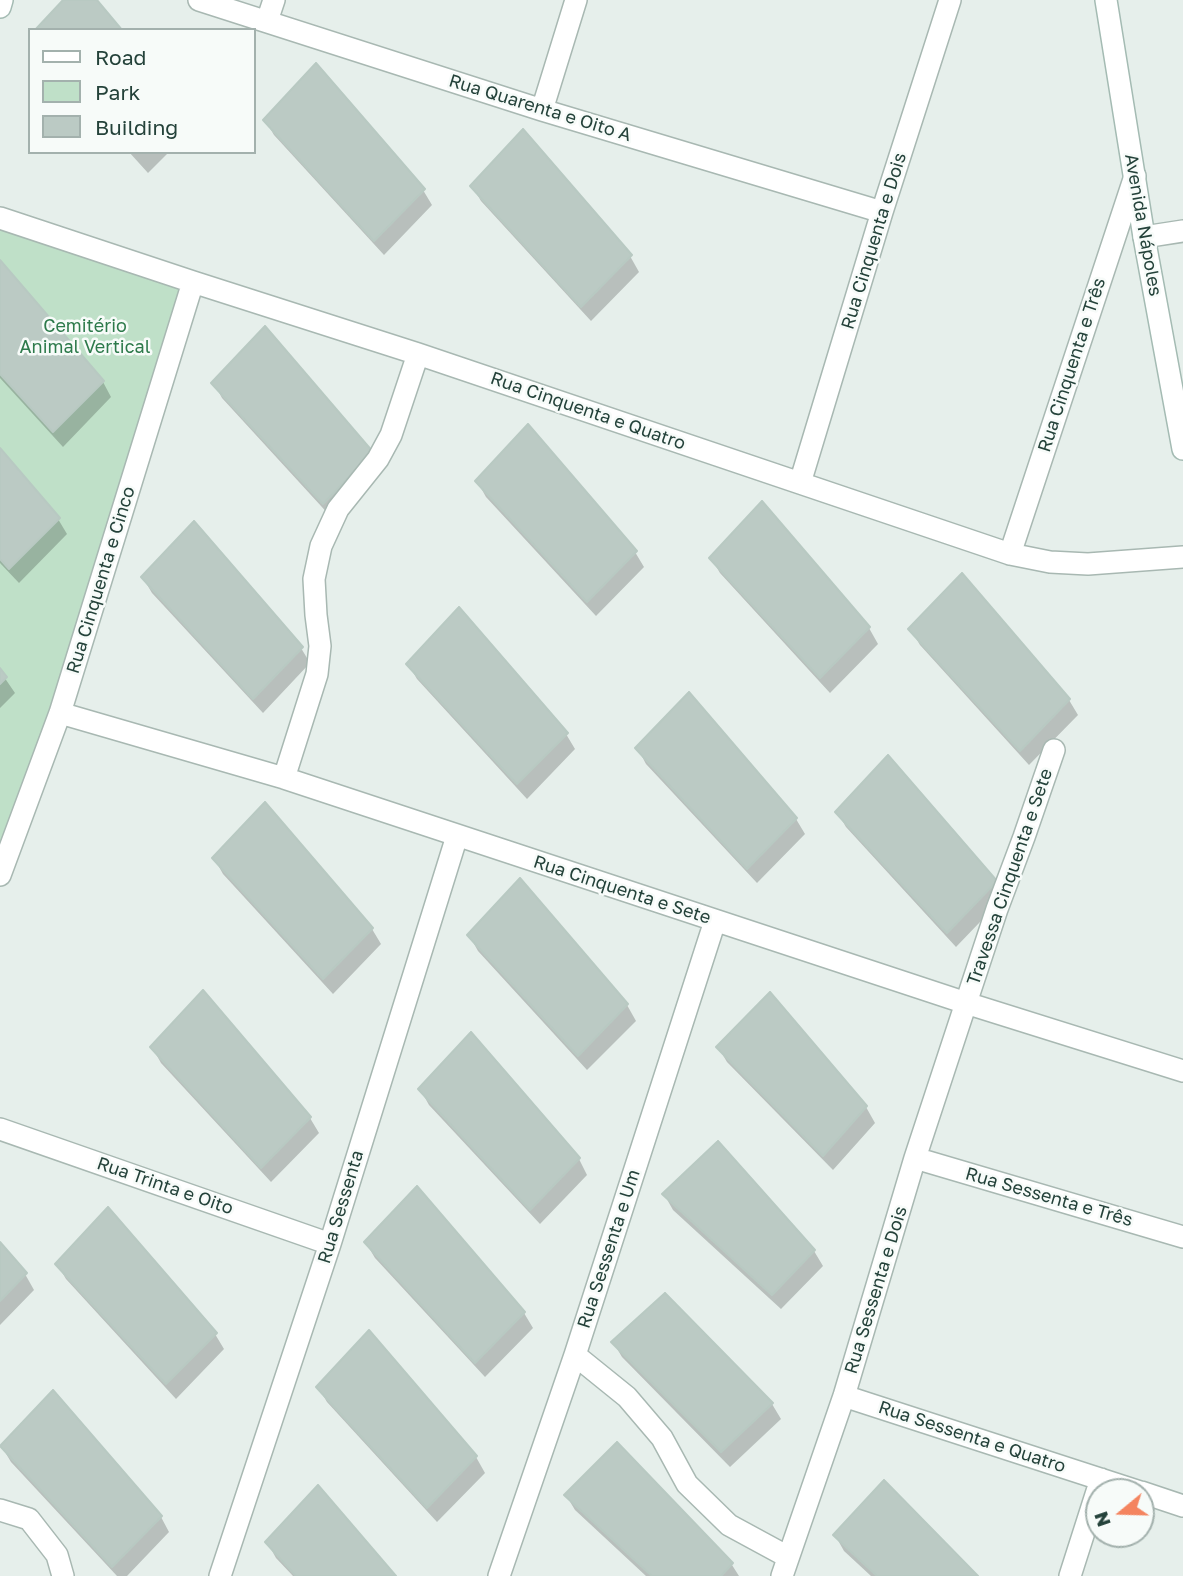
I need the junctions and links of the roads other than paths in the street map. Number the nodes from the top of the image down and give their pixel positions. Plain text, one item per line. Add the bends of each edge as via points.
1 (2, 0) edge
2 (199, 0) edge
3 (274, 0) edge
4 (576, 0) edge
5 (950, 0) edge
6 (1106, 0) edge
7 (0, 7) edge
8 (267, 21) junction
9 (542, 110) junction
10 (1135, 176) junction
11 (882, 212) junction
12 (0, 218) edge
13 (1183, 230) edge
14 (1144, 237) junction
15 (193, 282) junction
16 (418, 354) junction
17 (1183, 449) edge
18 (800, 484) junction
19 (1010, 554) junction
20 (1183, 557) edge
21 (60, 713) junction
22 (1054, 750) dead end
23 (284, 778) junction
24 (457, 836) junction
25 (0, 875) edge
26 (715, 921) junction
27 (966, 1003) junction
28 (1183, 1071) edge
29 (0, 1129) edge
30 (915, 1158) junction
31 (1183, 1237) edge
32 (330, 1244) junction
33 (575, 1355) junction
34 (844, 1396) junction
35 (1098, 1478) edge
36 (1155, 1497) edge
37 (1183, 1506) edge
38 (0, 1510) edge
39 (1085, 1529) edge
40 (785, 1567) edge
41 (63, 1576) edge
42 (220, 1576) edge
43 (499, 1576) edge
44 (1070, 1576) edge

1 - 7 street
2 - 8 street, Rua Quarenta e Oito A
3 - 8 street
4 - 9 street
5 - 11 street, Rua Cinquenta e Dois
6 - 10 street, Avenida Nápoles
8 - 9 street, Rua Quarenta e Oito A
9 - 11 street, Rua Quarenta e Oito A
10 - 14 street, Avenida Nápoles
10 - 19 street, Rua Cinquenta e Três
11 - 18 street, Rua Cinquenta e Dois
12 - 15 street, Rua Cinquenta e Quatro
13 - 14 street
14 - 17 street, Avenida Nápoles
15 - 16 street, Rua Cinquenta e Quatro
15 - 21 street, Rua Cinquenta e Cinco
16 - 18 street, Rua Cinquenta e Quatro
16 - 23 street via 391,435 338,509 321,546 314,579 320,646 317,674
18 - 19 street, Rua Cinquenta e Quatro
19 - 20 street, Rua Cinquenta e Quatro via 1088,564
21 - 23 street, Rua Cinquenta e Sete
21 - 25 street, Rua Cinquenta e Cinco
22 - 27 street, Travessa Cinquenta e Sete
23 - 24 street, Rua Cinquenta e Sete
24 - 26 street, Rua Cinquenta e Sete
24 - 32 street, Rua Sessenta
26 - 27 street, Rua Cinquenta e Sete
26 - 33 street, Rua Sessenta e Um
27 - 28 street, Rua Cinquenta e Sete
27 - 30 street, Rua Sessenta e Dois
29 - 32 street, Rua Trinta e Oito
30 - 31 street, Rua Sessenta e Três
30 - 34 street, Rua Sessenta e Dois
32 - 42 street, Rua Sessenta
33 - 40 street via 627,1397 662,1438 687,1484 729,1525
33 - 43 street, Rua Sessenta e Um
34 - 35 street, Rua Sessenta e Quatro
34 - 40 street, Rua Sessenta e Dois
36 - 37 street, Rua Sessenta e Quatro
38 - 41 street via 29,1519 57,1555
39 - 44 street

